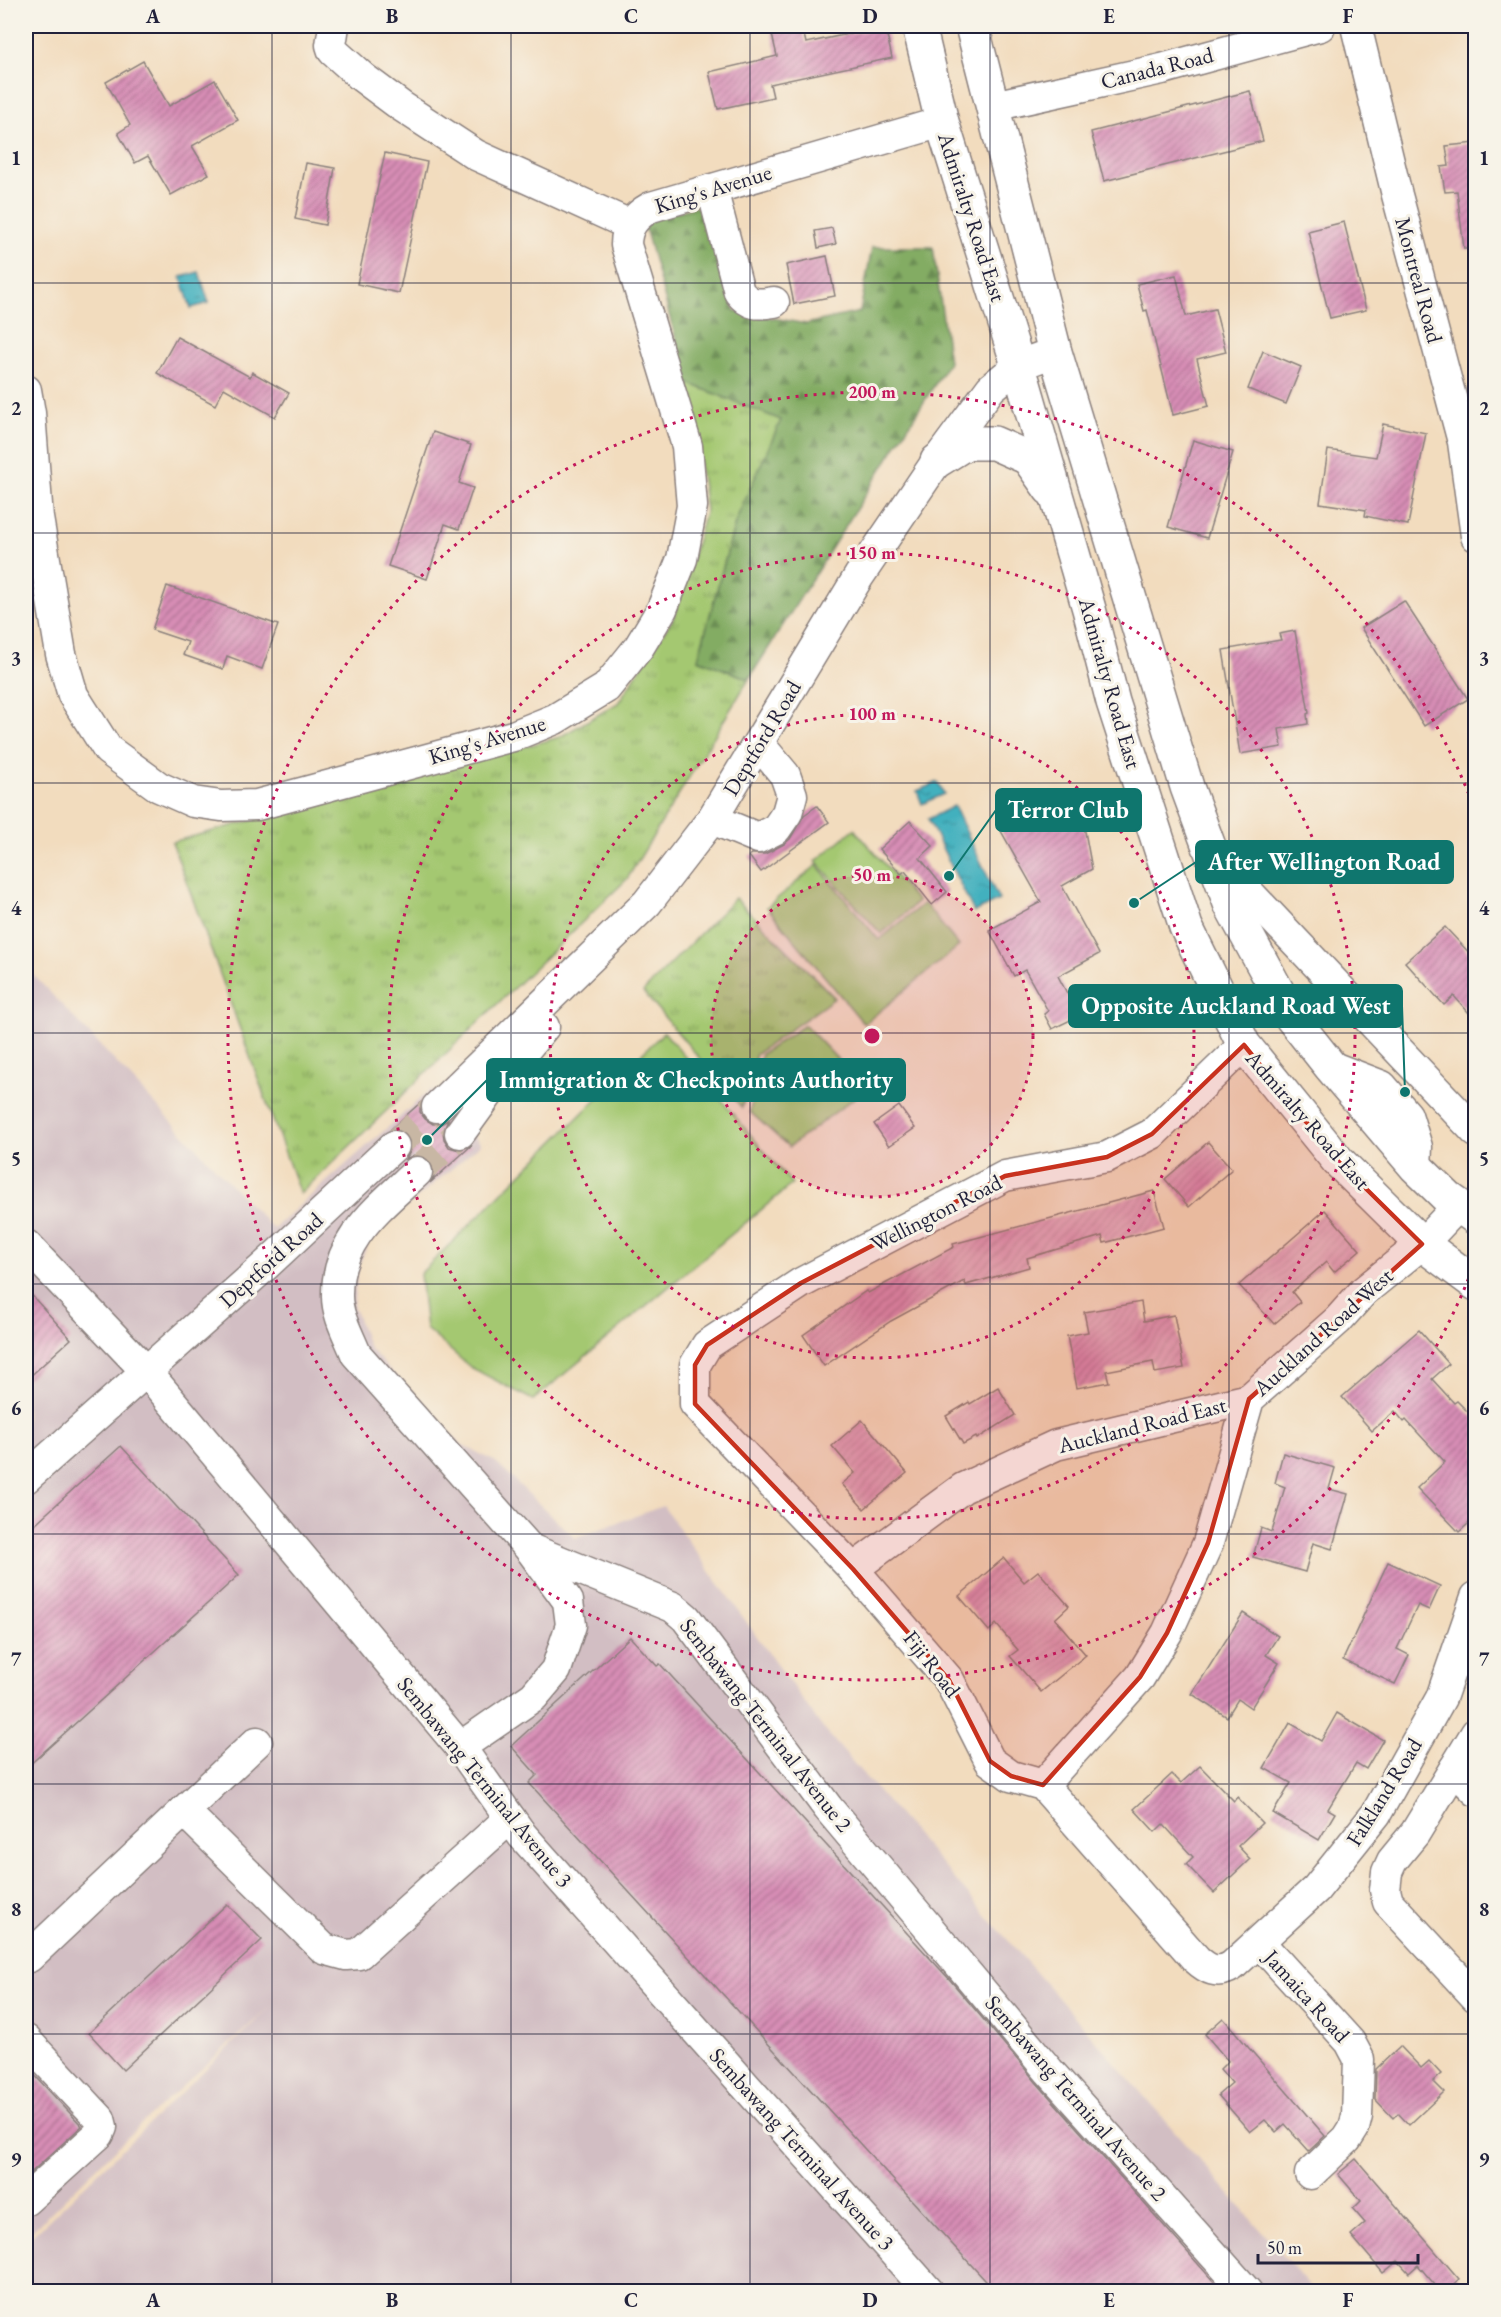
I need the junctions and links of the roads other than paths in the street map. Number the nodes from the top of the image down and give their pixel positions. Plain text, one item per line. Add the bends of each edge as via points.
1 (334, 26) edge
2 (919, 26) edge
3 (972, 26) edge
4 (1320, 26) edge
5 (1356, 26) edge
6 (993, 106) junction
7 (942, 122) junction
8 (712, 189) junction
9 (630, 225) junction
10 (774, 302) dead end
11 (1055, 352) junction
12 (1019, 365) junction
13 (26, 390) edge
14 (937, 461) junction
15 (1059, 500) junction
16 (1476, 536) edge
17 (759, 744) junction
18 (712, 819) junction
19 (1215, 857) junction
20 (651, 898) junction
21 (1244, 1045) junction
22 (437, 1107) tunnel mouth
23 (460, 1132) tunnel mouth
24 (1476, 1132) edge
25 (394, 1146) tunnel mouth
26 (417, 1172) tunnel mouth
27 (1467, 1212) edge
28 (1422, 1244) junction
29 (26, 1245) edge
30 (1476, 1284) edge
31 (695, 1365) joint
32 (146, 1371) junction
33 (1249, 1399) junction
34 (26, 1478) edge
35 (531, 1549) junction
36 (853, 1569) junction
37 (1476, 1597) edge
38 (1476, 1733) edge
39 (257, 1742) dead end
40 (460, 1747) junction
41 (1454, 1769) junction
42 (1042, 1785) junction
43 (1476, 1791) edge
44 (184, 1811) junction
45 (510, 1818) junction
46 (1259, 1942) junction
47 (29, 1957) dead end
48 (1476, 1997) edge
49 (26, 2040) edge
50 (1310, 2174) dead end
51 (26, 2200) edge
52 (929, 2292) edge
53 (1247, 2292) edge

1 - 9 street via 333,51 401,106 476,155
2 - 7 main road, Admiralty Road East
3 - 6 main road, Admiralty Road East
4 - 6 street, Canada Road via 1162,69
5 - 16 street, Montreal Road via 1396,195 1463,442
6 - 11 main road, Admiralty Road East
7 - 8 street, King's Avenue
7 - 12 main road, Admiralty Road East
8 - 9 street, King's Avenue via 651,207
8 - 10 street via 739,292 746,300 760,305
9 - 13 street, King's Avenue via 626,245 687,446 692,506 682,559 662,609 639,648 606,688 555,719 513,736 256,805 193,802 159,786 108,750 73,695 61,654 38,518
11 - 12 street, Deptford Road
11 - 19 main road, Admiralty Road East via 1187,787
12 - 14 street, Deptford Road via 991,387
12 - 15 main road, Admiralty Road East
14 - 15 main road via 966,443 994,443 1028,458
14 - 17 street, Deptford Road via 859,576
15 - 21 main road, Admiralty Road East via 1113,702 1186,927
17 - 18 street, Deptford Road
17 - 18 street via 785,774 792,795 787,813 776,829 758,838
18 - 20 street, Deptford Road
19 - 24 street
19 - 27 main road, Admiralty Road East via 1231,906 1287,1008 1330,1066 1416,1167
20 - 22 street, Deptford Road
20 - 23 street
21 - 28 main road, Admiralty Road East via 1338,1161
21 - 31 street, Wellington Road via 1152,1134 1107,1157 1005,1176 801,1283 707,1345
25 - 32 street, Deptford Road
26 - 35 street, Sembawang Terminal Avenue 2 via 356,1231 341,1262 337,1298 345,1328 357,1353
27 - 28 street, Auckland Road West
28 - 30 main road, Admiralty Road East
28 - 33 street, Auckland Road West via 1364,1291 1338,1320
29 - 32 street, Sembawang Terminal Avenue 3
31 - 36 street, Fiji Road via 695,1404
32 - 34 street, Deptford Road
32 - 40 street, Sembawang Terminal Avenue 3
33 - 36 street, Auckland Road East via 1056,1444 963,1488
33 - 42 street, Auckland Road West via 1208,1543 1167,1633 1140,1677
35 - 40 street via 568,1601 571,1625 556,1670 534,1696
35 - 53 street, Sembawang Terminal Avenue 2 via 673,1607 686,1618 828,1808 1049,2072
36 - 42 street, Fiji Road via 949,1680 990,1761 1011,1776
37 - 46 street, Falkland Road via 1441,1698 1376,1814 1316,1889
38 - 41 street
39 - 44 street
40 - 45 street, Sembawang Terminal Avenue 3
41 - 43 street
41 - 48 street via 1415,1833 1392,1861 1385,1890 1388,1902
42 - 46 street, Falkland Road via 1205,1967 1224,1971
44 - 45 street via 324,1949 346,1955 359,1954
44 - 47 street
45 - 52 street, Sembawang Terminal Avenue 3
46 - 50 street, Jamaica Road via 1350,2042 1359,2059 1354,2128
49 - 51 street via 100,2119 102,2127

